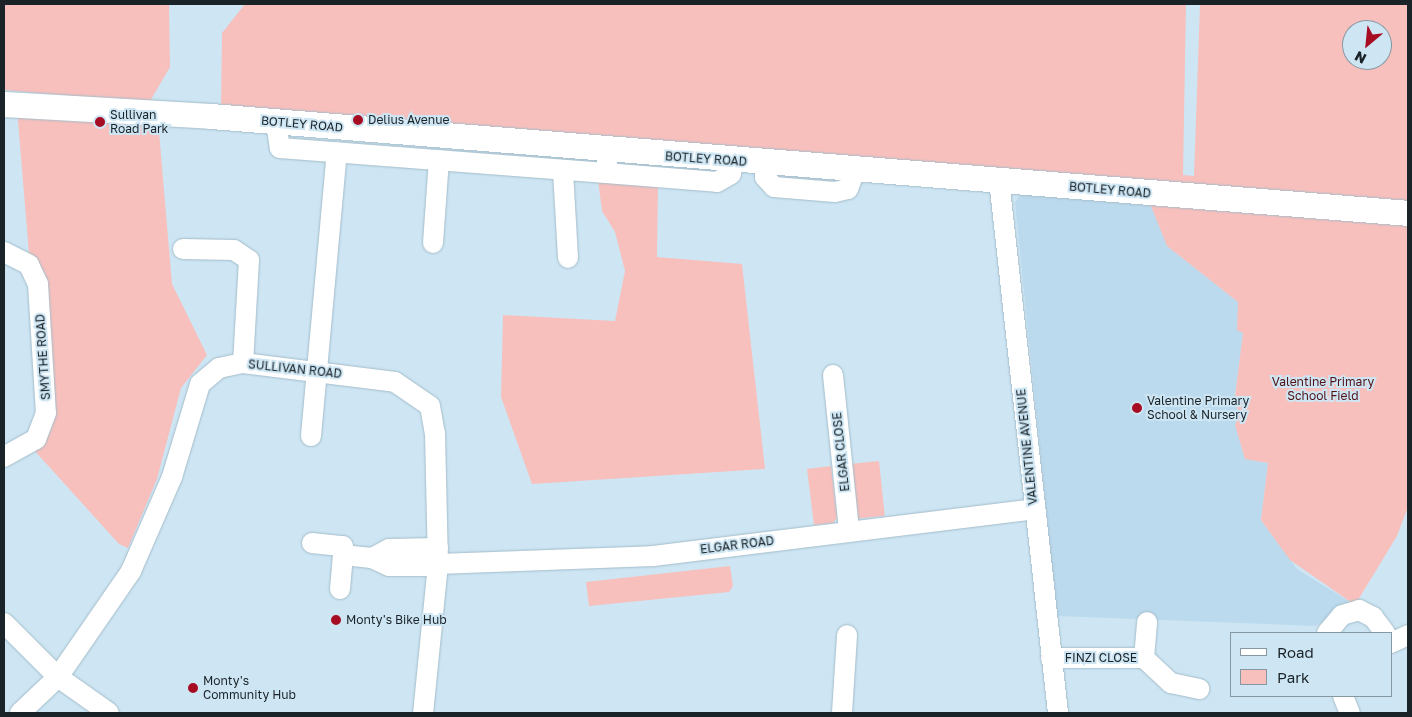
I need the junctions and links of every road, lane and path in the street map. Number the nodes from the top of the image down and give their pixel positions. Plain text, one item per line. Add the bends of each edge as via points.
1 (4, 104) edge
2 (276, 121) junction
3 (386, 131) junction
4 (337, 152) junction
5 (386, 155) junction
6 (439, 160) junction
7 (607, 162) junction
8 (563, 170) junction
9 (999, 180) junction
10 (1408, 213) edge
11 (433, 243) dead end
12 (183, 249) dead end
13 (4, 252) edge
14 (568, 258) dead end
15 (243, 363) junction
16 (315, 372) junction
17 (833, 375) dead end
18 (311, 436) dead end
19 (4, 457) edge
20 (1034, 509) junction
21 (849, 530) junction
22 (312, 543) dead end
23 (343, 556) junction
24 (438, 560) junction
25 (340, 589) dead end
26 (1147, 622) dead end
27 (4, 623) edge
28 (1328, 632) edge
29 (1384, 632) edge
30 (847, 635) dead end
31 (1408, 635) edge
32 (1392, 642) edge
33 (1052, 658) junction
34 (1144, 658) junction
35 (58, 677) junction
36 (1199, 689) dead end
37 (1343, 697) edge
38 (20, 713) edge
39 (109, 713) edge
40 (422, 713) edge
41 (842, 713) edge
42 (1058, 713) edge
43 (1350, 713) edge

1 - 2 main road, BOTLEY ROAD
2 - 3 main road, BOTLEY ROAD
2 - 4 street via 280,148
3 - 5 street
3 - 7 main road, BOTLEY ROAD
4 - 5 street
4 - 16 street
5 - 6 street
6 - 8 street
6 - 11 street
7 - 8 street
7 - 9 main road, BOTLEY ROAD via 733,161
8 - 14 street
9 - 10 main road, BOTLEY ROAD
9 - 20 street, VALENTINE AVENUE
12 - 15 street via 234,250 249,260
13 - 19 street, SMYTHE ROAD via 29,265 38,284 46,413 36,439
15 - 16 street, SULLIVAN ROAD
15 - 35 street, SULLIVAN ROAD via 219,368 200,384 172,477 142,549 113,600
16 - 18 street
16 - 24 street, SULLIVAN ROAD via 395,382 430,406 435,426
17 - 21 street, ELGAR CLOSE
20 - 21 street, ELGAR ROAD
20 - 33 street, VALENTINE AVENUE
21 - 24 street, ELGAR ROAD via 653,556
22 - 23 street via 343,546
23 - 24 street, ELGAR ROAD via 372,558 389,566
23 - 25 street
24 - 40 street, SULLIVAN ROAD
26 - 34 street
27 - 35 street
28 - 29 street via 1342,616 1360,610 1373,616
30 - 41 street
31 - 32 street
33 - 34 street, FINZI CLOSE
33 - 42 street, VALENTINE AVENUE
34 - 36 street, FINZI CLOSE via 1171,683
35 - 38 street, SULLIVAN ROAD
35 - 39 street
37 - 43 street

